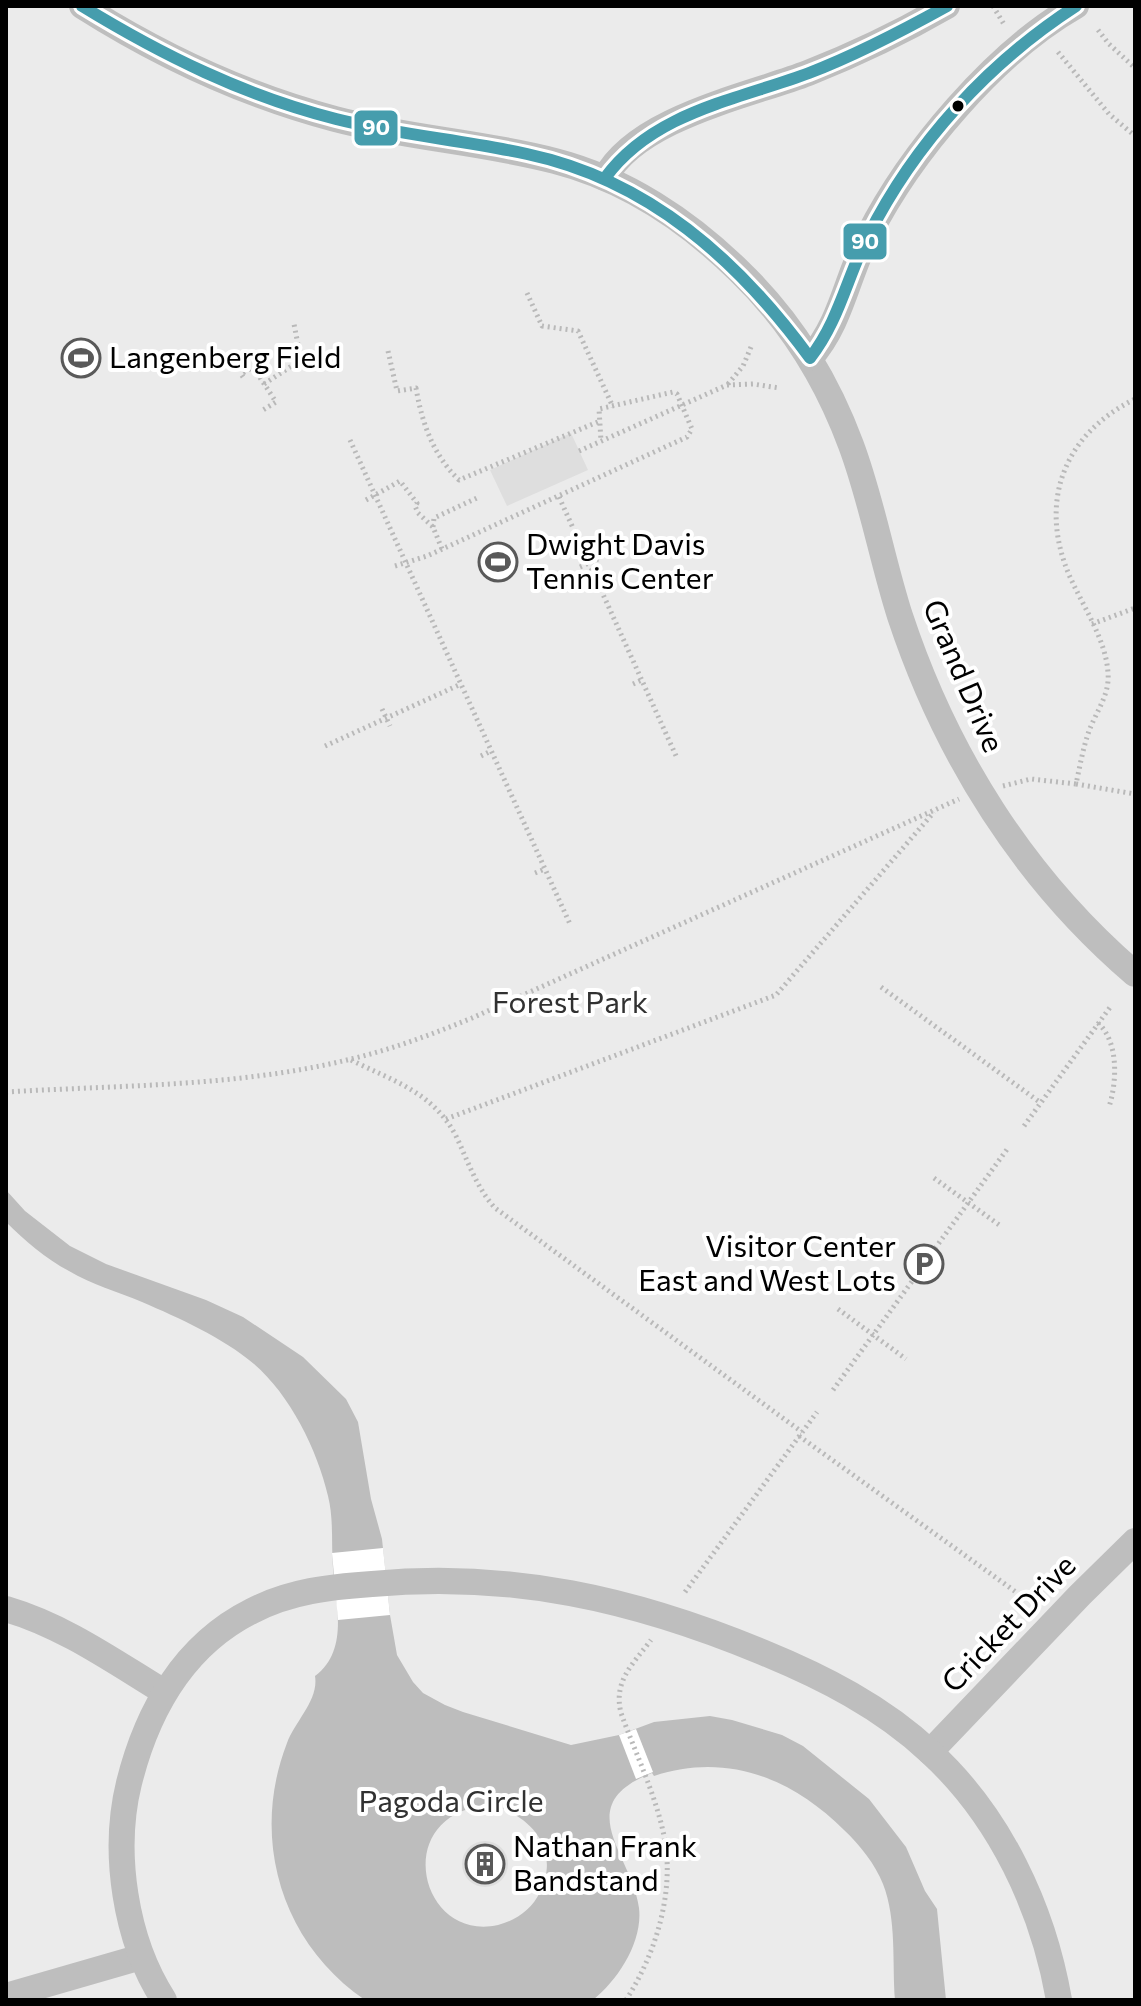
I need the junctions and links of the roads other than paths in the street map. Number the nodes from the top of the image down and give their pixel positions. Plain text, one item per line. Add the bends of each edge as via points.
1 (82, 6) edge
2 (947, 6) edge
3 (1076, 6) edge
4 (598, 175) junction
5 (810, 358) junction
6 (1135, 974) edge
7 (1135, 1541) edge
8 (6, 1609) edge
9 (164, 1692) junction
10 (930, 1752) junction
11 (141, 1957) junction
12 (6, 1996) edge
13 (164, 2000) edge
14 (1059, 2000) edge

1 - 4 street, Grand Drive via 183,64 286,105 384,130 554,160
2 - 4 street via 822,67 657,130
3 - 5 street via 1017,49 977,87 911,165 867,238 831,327
4 - 5 street, Grand Drive via 650,202 712,246 759,293
5 - 6 street, Grand Drive via 852,448 902,621 964,762 1022,856 1058,900
7 - 10 street, Cricket Drive
8 - 9 street via 67,1633
9 - 10 street via 194,1654 231,1623 275,1600 335,1587 454,1579 617,1602 743,1644 836,1686
9 - 11 street via 134,1761 125,1800 125,1885
10 - 14 street via 968,1792 1015,1868 1049,1950
11 - 12 street
11 - 13 street

